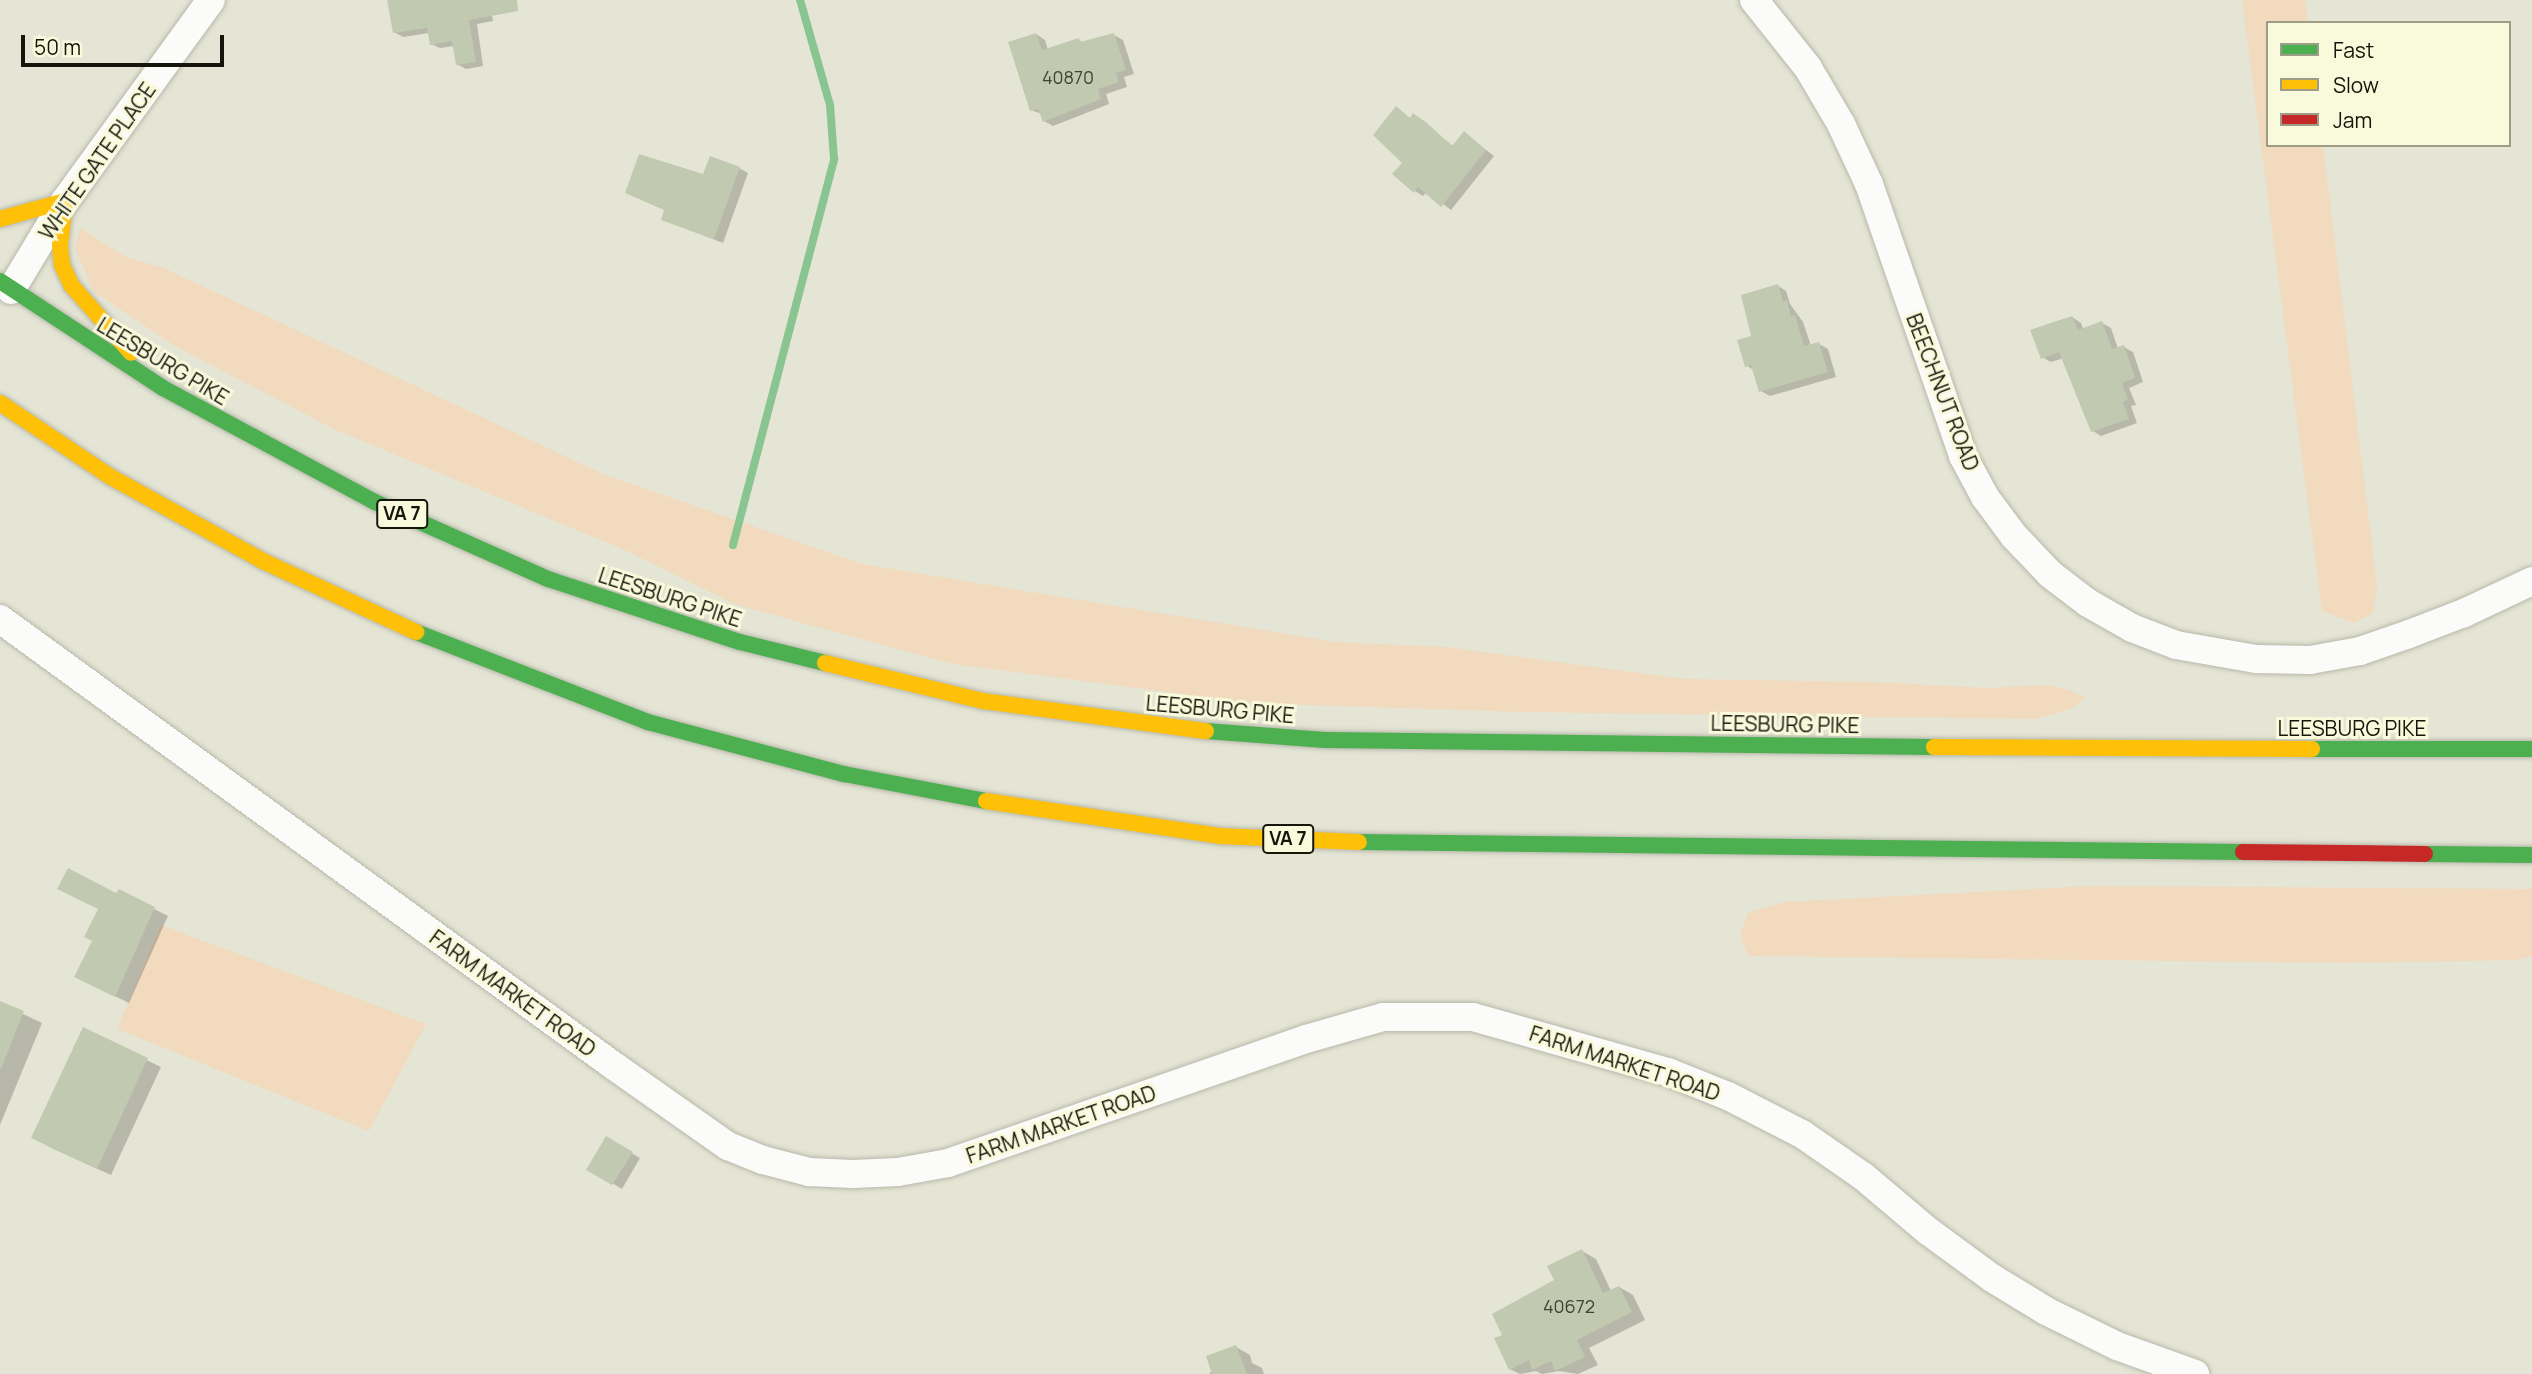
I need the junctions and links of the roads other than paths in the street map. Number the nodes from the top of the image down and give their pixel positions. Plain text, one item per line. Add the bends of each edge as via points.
1 (211, 0) edge
2 (1754, 0) edge
3 (65, 201) junction
4 (0, 219) edge
5 (4, 291) edge
6 (163, 388) junction
7 (0, 403) edge
8 (25, 441) dead end
9 (111, 477) junction
10 (2532, 581) edge
11 (0, 618) edge
12 (2532, 749) edge
13 (2532, 855) edge
14 (2194, 1374) edge

1 - 3 street, WHITE GATE PLACE
2 - 10 street, BEECHNUT ROAD via 1808,68 1847,136 1869,184 1963,456 1985,497 2023,546 2088,603 2132,628 2176,645 2256,659 2310,660 2360,651 2409,634
3 - 4 highway
3 - 5 street, WHITE GATE PLACE
3 - 6 highway via 60,246 62,265 72,285
5 - 6 highway, LEESBURG PIKE / VA 7
6 - 12 highway, LEESBURG PIKE / VA 7 via 375,502 548,579 740,642 996,703 1188,730 1325,740
7 - 9 highway, VA 7
8 - 9 highway
9 - 13 highway, VA 7 via 263,561 445,646 648,722 844,774 1062,813 1219,836 1437,845
11 - 14 street, FARM MARKET ROAD via 614,1066 728,1146 763,1160 809,1172 853,1174 948,1163 1306,1039 1383,1017 1473,1017 1668,1072 1728,1096 1802,1135 1854,1170 1970,1262 2035,1305 2117,1346

